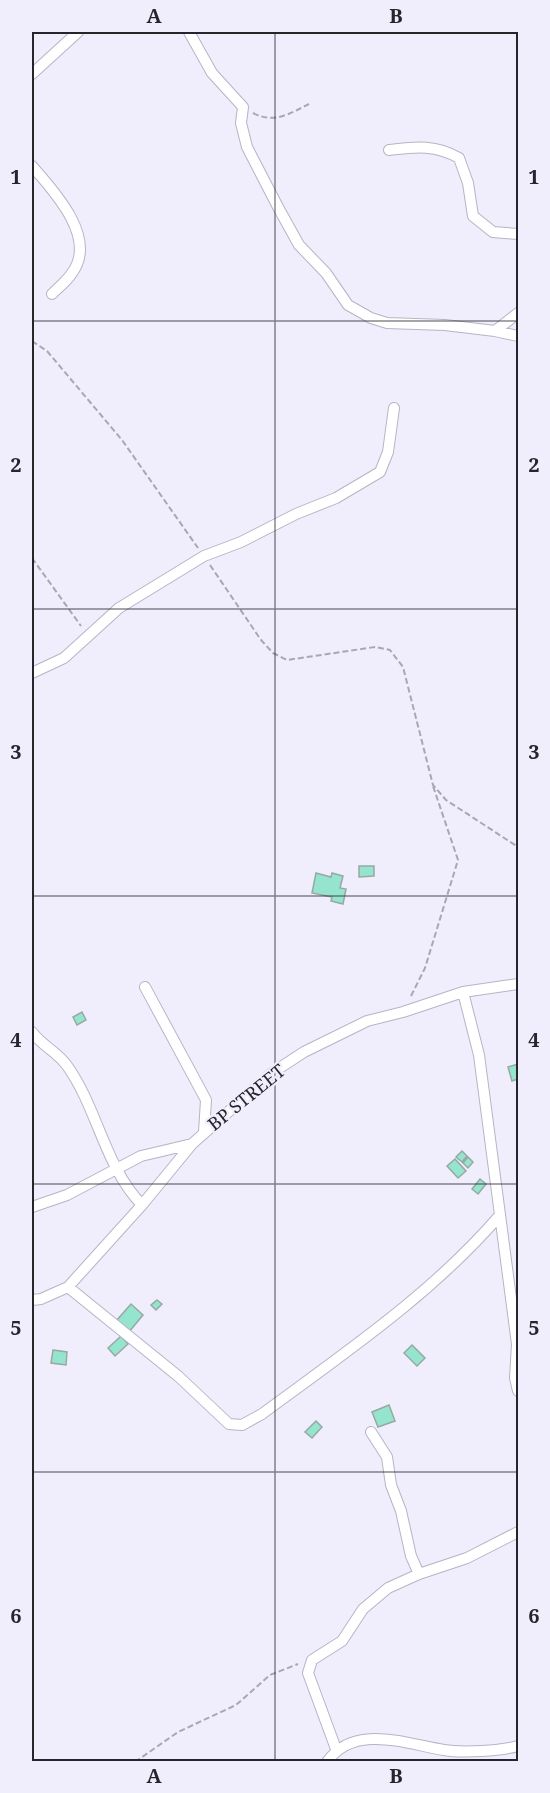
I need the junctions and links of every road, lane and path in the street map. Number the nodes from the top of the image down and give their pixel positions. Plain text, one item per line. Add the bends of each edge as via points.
1 (78, 32) edge
2 (189, 32) edge
3 (32, 74) edge
4 (309, 104) dead end
5 (243, 107) junction
6 (389, 150) dead end
7 (32, 166) edge
8 (519, 234) edge
9 (52, 294) dead end
10 (519, 313) edge
11 (495, 331) junction
12 (519, 336) edge
13 (32, 341) edge
14 (394, 408) dead end
15 (204, 556) junction
16 (32, 558) edge
17 (89, 637) junction
18 (32, 673) edge
19 (433, 785) junction
20 (519, 847) edge
21 (519, 984) edge
22 (145, 987) dead end
23 (463, 992) junction
24 (404, 1012) junction
25 (32, 1032) edge
26 (204, 1132) junction
27 (192, 1144) junction
28 (116, 1168) junction
29 (142, 1205) junction
30 (32, 1207) edge
31 (500, 1215) junction
32 (68, 1287) junction
33 (32, 1300) edge
34 (519, 1392) edge
35 (371, 1432) dead end
36 (519, 1532) edge
37 (419, 1574) junction
38 (312, 1660) junction
39 (519, 1746) edge
40 (336, 1749) junction
41 (135, 1761) edge
42 (327, 1761) edge

1 - 3 street
2 - 5 street via 212,73
4 - 5 path via 283,117 268,119
5 - 11 street via 241,123 248,147 279,209 299,245 326,273 348,305 387,323
6 - 8 street via 429,146 459,158 473,216 493,232
7 - 9 street via 68,213 80,248 73,273
10 - 11 street
11 - 12 street
13 - 15 path via 47,351 122,440
14 - 15 street via 388,452 380,472 336,498
15 - 17 street via 119,608
15 - 19 path via 273,653 287,660 375,647 390,650 403,668
16 - 17 path
17 - 18 street via 64,658
19 - 20 path via 446,800
19 - 24 path via 458,860 425,968
21 - 23 street, BP STREET
22 - 26 street via 206,1100
23 - 24 street, BP STREET
23 - 31 street via 479,1055
24 - 26 street, BP STREET via 367,1021 304,1052 272,1073
25 - 28 street via 68,1066
26 - 27 street, BP STREET
27 - 28 street via 141,1156
27 - 29 street, BP STREET
28 - 29 street via 129,1192
28 - 30 street via 67,1195
29 - 32 street, BP STREET
31 - 32 street via 470,1249 384,1324 242,1425 229,1424 178,1376
31 - 34 street via 517,1344 515,1378
32 - 33 street, BP STREET
35 - 37 street via 387,1457 391,1485
36 - 37 street via 466,1558
37 - 38 street via 388,1588 363,1609 342,1641
38 - 40 street via 308,1673
38 - 41 path via 270,1675 236,1705 178,1732
39 - 40 street via 447,1750 389,1739 354,1741
40 - 42 street

